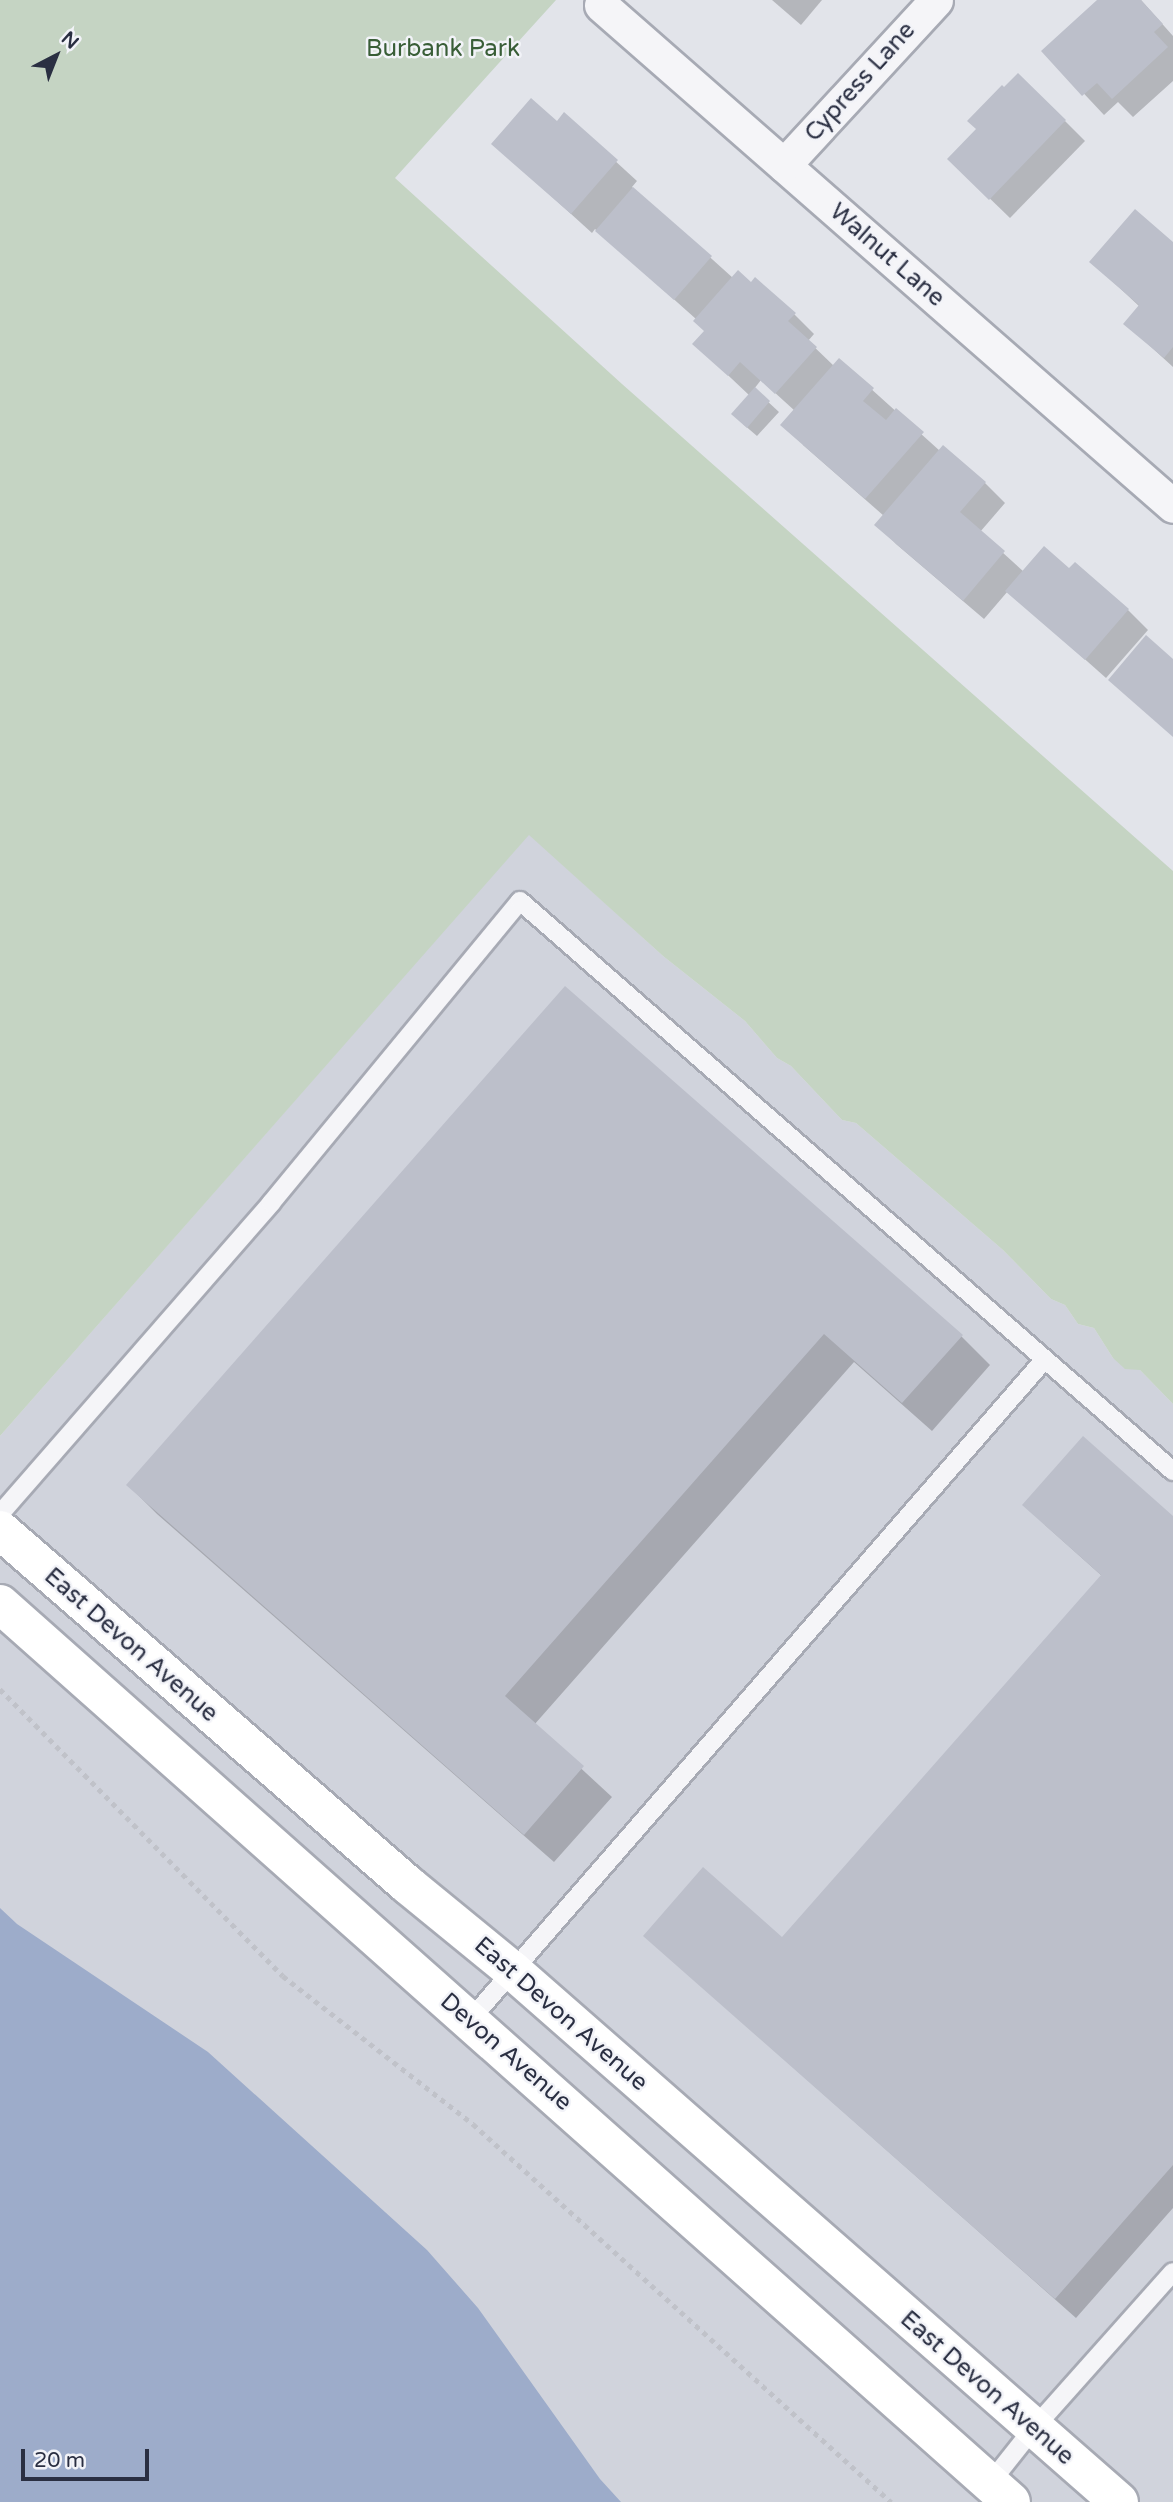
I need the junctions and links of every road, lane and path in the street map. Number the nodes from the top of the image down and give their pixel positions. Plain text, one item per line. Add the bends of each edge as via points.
1 (936, 0) edge
2 (601, 5) dead end
3 (784, 165) junction
4 (1173, 506) edge
5 (1045, 1359) junction
6 (1173, 1471) edge
7 (0, 1514) edge
8 (0, 1530) edge
9 (0, 1604) edge
10 (0, 1689) edge
11 (512, 1970) junction
12 (471, 2020) junction
13 (1173, 2272) edge
14 (1033, 2429) junction
15 (1000, 2492) edge
16 (891, 2502) edge
17 (1119, 2502) edge

1 - 3 street, Cypress Lane
2 - 3 street, Walnut Lane
3 - 4 street, Walnut Lane
5 - 6 lane
5 - 7 lane via 520,901 271,1203
5 - 11 lane
8 - 11 main road, East Devon Avenue via 355,1840
9 - 12 main road, Devon Avenue
10 - 16 path via 283,1976 473,2124
11 - 12 lane
11 - 14 main road, East Devon Avenue
12 - 15 main road, Devon Avenue
13 - 14 lane
14 - 15 lane
14 - 17 main road, East Devon Avenue

